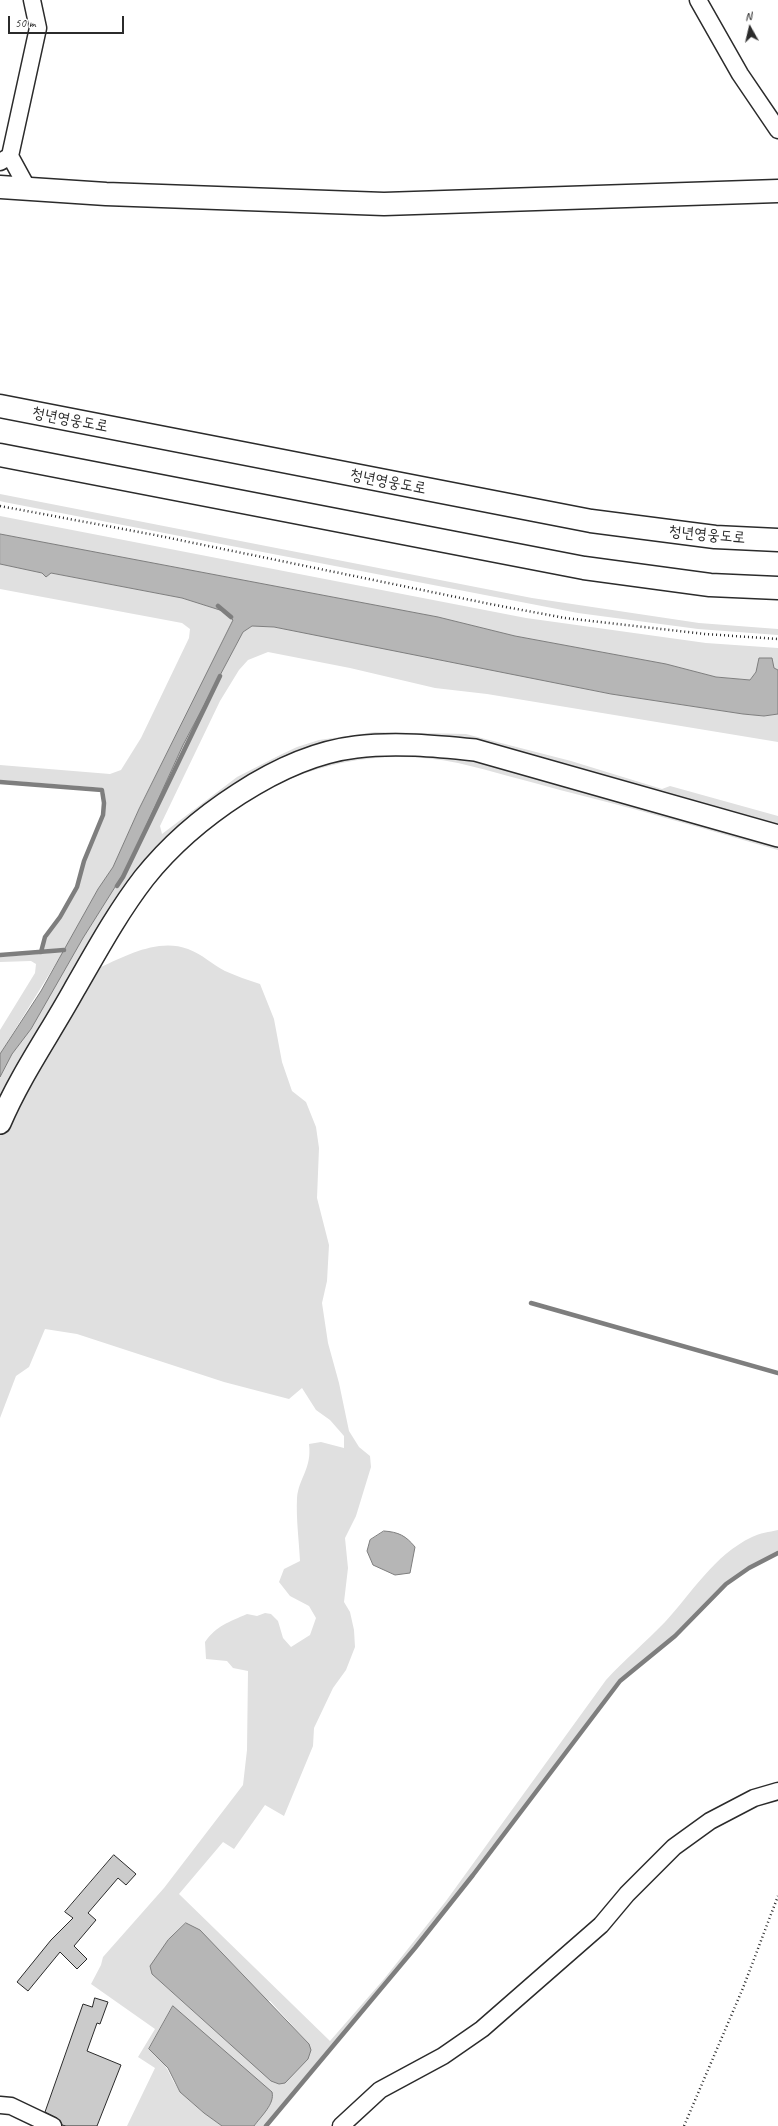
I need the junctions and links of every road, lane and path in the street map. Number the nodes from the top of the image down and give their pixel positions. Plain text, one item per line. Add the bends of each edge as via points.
1 (32, 0) edge
2 (698, 0) edge
3 (778, 130) edge
4 (5, 159) edge
5 (0, 187) edge
6 (28, 189) junction
7 (778, 191) edge
8 (0, 406) edge
9 (0, 455) edge
10 (0, 506) edge
11 (778, 540) edge
12 (778, 588) edge
13 (778, 639) edge
14 (778, 836) edge
15 (0, 1123) edge
16 (778, 1791) edge
17 (778, 1896) edge
18 (0, 2105) edge
19 (53, 2126) edge
20 (341, 2126) edge
21 (684, 2126) edge

1 - 4 street via 38,28
2 - 3 street via 740,74
4 - 6 street
5 - 6 main road
6 - 7 main road via 377,204
8 - 11 main road, 청년영웅도로 via 591,521 715,537
9 - 12 main road via 584,568 710,585
10 - 13 path via 565,618 705,634
14 - 15 street via 475,750 432,745 389,745 356,746 325,752 266,778 220,807 166,853 150,871 104,937 32,1059
16 - 20 street via 754,1798 710,1821 674,1847 600,1925 482,2029 443,2056 380,2090
17 - 21 path via 743,1988
18 - 19 street via 12,2106

